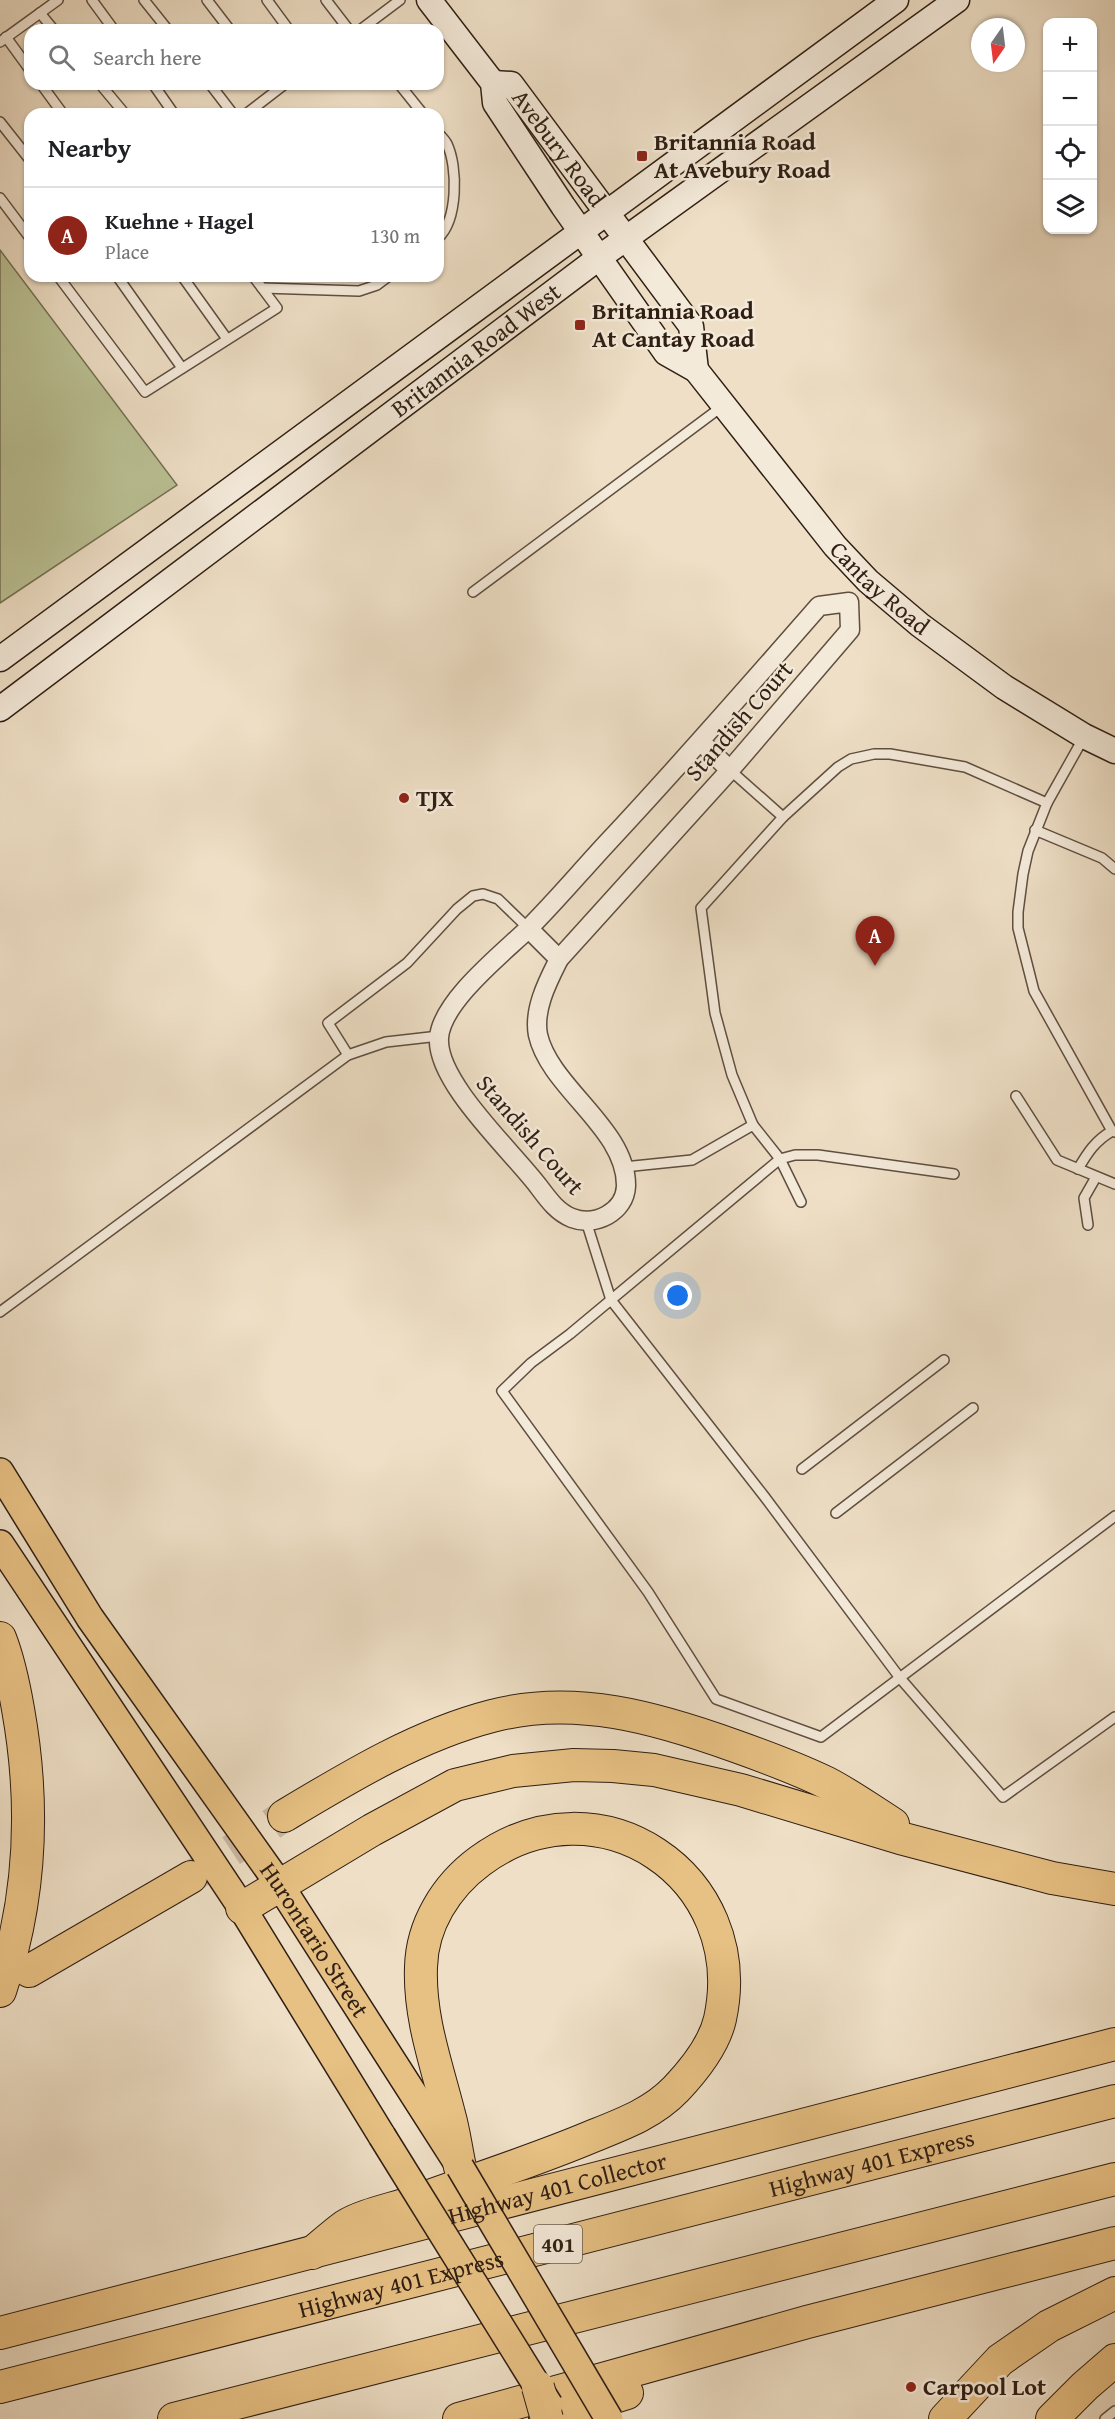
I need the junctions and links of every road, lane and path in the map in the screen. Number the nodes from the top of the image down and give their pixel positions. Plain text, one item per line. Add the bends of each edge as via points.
1 (58, 0) edge
2 (92, 0) edge
3 (144, 0) edge
4 (207, 0) edge
5 (267, 0) edge
6 (326, 0) edge
7 (400, 0) edge
8 (429, 0) edge
9 (896, 0) edge
10 (957, 0) edge
11 (40, 13) junction
12 (24, 24) edge
13 (24, 24) edge
14 (49, 24) edge
15 (110, 24) edge
16 (163, 24) edge
17 (225, 24) edge
18 (285, 24) edge
19 (344, 24) edge
20 (368, 24) edge
21 (3, 39) edge
22 (24, 63) edge
23 (493, 83) junction
24 (45, 90) edge
25 (105, 90) edge
26 (157, 90) edge
27 (215, 90) edge
28 (273, 90) edge
29 (404, 90) edge
30 (59, 108) edge
31 (120, 108) edge
32 (170, 108) edge
33 (228, 108) edge
34 (253, 108) edge
35 (418, 108) edge
36 (0, 122) edge
37 (444, 140) edge
38 (24, 152) edge
39 (0, 198) edge
40 (618, 225) junction
41 (444, 228) edge
42 (24, 230) edge
43 (590, 244) junction
44 (62, 282) edge
45 (121, 282) edge
46 (186, 282) edge
47 (258, 282) edge
48 (381, 282) edge
49 (262, 288) junction
50 (227, 339) junction
51 (182, 368) junction
52 (696, 370) junction
53 (724, 405) junction
54 (868, 581) junction
55 (473, 592) dead end
56 (849, 602) junction
57 (0, 659) edge
58 (0, 709) edge
59 (1084, 736) junction
60 (701, 742) junction
61 (1115, 751) edge
62 (729, 770) junction
63 (1047, 803) junction
64 (783, 817) junction
65 (1035, 830) junction
66 (1115, 869) edge
67 (528, 928) junction
68 (559, 959) junction
69 (439, 1036) junction
70 (348, 1055) junction
71 (1016, 1096) dead end
72 (1115, 1119) edge
73 (753, 1125) junction
74 (1114, 1131) edge
75 (780, 1159) junction
76 (624, 1167) junction
77 (1078, 1169) junction
78 (954, 1174) dead end
79 (1096, 1177) junction
80 (1115, 1184) edge
81 (801, 1202) dead end
82 (586, 1221) junction
83 (1088, 1225) dead end
84 (611, 1300) junction
85 (0, 1312) edge
86 (944, 1360) dead end
87 (973, 1408) dead end
88 (802, 1469) dead end
89 (0, 1472) edge
90 (836, 1513) dead end
91 (1115, 1516) edge
92 (0, 1544) edge
93 (0, 1638) edge
94 (900, 1678) junction
95 (1115, 1717) edge
96 (284, 1816) tunnel mouth
97 (927, 1845) junction
98 (191, 1877) tunnel mouth
99 (279, 1884) junction
100 (1115, 1889) edge
101 (242, 1908) junction
102 (29, 1971) dead end
103 (0, 1991) edge
104 (1115, 2044) edge
105 (1115, 2101) edge
106 (442, 2119) junction
107 (460, 2167) joint
108 (1115, 2179) edge
109 (1115, 2243) edge
110 (312, 2253) junction
111 (1115, 2293) edge
112 (807, 2322) junction
113 (0, 2333) edge
114 (1115, 2360) edge
115 (354, 2374) junction
116 (0, 2387) edge
117 (538, 2387) junction
118 (1115, 2411) edge
119 (174, 2419) edge
120 (212, 2419) edge
121 (459, 2419) edge
122 (546, 2419) edge
123 (557, 2419) edge
124 (609, 2419) edge
125 (945, 2419) edge
126 (1052, 2419) edge
127 (1105, 2419) edge

1 - 11 lane
2 - 15 lane
3 - 16 lane
4 - 17 lane
5 - 18 lane
6 - 19 lane
7 - 20 lane
8 - 23 main road, Avebury Road
9 - 40 main road, Britannia Road West
10 - 40 main road, Britannia Road West
11 - 13 lane
11 - 14 lane
12 - 21 lane
21 - 22 lane
23 - 40 main road, Avebury Road via 511,84
23 - 43 main road, Avebury Road via 495,103
24 - 30 lane
25 - 31 lane
26 - 32 lane
27 - 33 lane
28 - 34 lane
29 - 35 lane
36 - 38 lane
37 - 41 lane via 454,168 454,192 452,215
39 - 42 lane
40 - 43 main road, Britannia Road West
40 - 43 main road, Britannia Road West
40 - 52 main road via 691,326
43 - 52 main road, Cantay Road via 666,353
43 - 57 main road, Britannia Road West
43 - 58 main road, Britannia Road West
44 - 51 lane via 145,392
45 - 51 lane
46 - 50 lane
47 - 49 lane
48 - 49 lane via 359,291
49 - 50 lane via 277,308
50 - 51 lane
52 - 53 main road, Cantay Road
53 - 54 main road, Cantay Road via 835,546
53 - 55 lane
54 - 56 street
54 - 59 main road, Cantay Road via 1004,687
56 - 60 street, Standish Court via 819,606
56 - 62 street, Standish Court via 850,630
59 - 61 main road, Cantay Road
59 - 63 lane
60 - 62 street
60 - 67 street, Standish Court
62 - 64 lane
62 - 68 street, Standish Court
63 - 64 lane via 965,767 874,754 851,759 838,767
63 - 65 lane
64 - 73 lane via 701,908 715,1012 732,1075
65 - 66 lane via 1102,858
65 - 74 lane via 1018,912 1018,928 1031,980 1041,1005
67 - 68 street
67 - 69 street, Standish Court via 461,996 448,1012
67 - 70 lane via 492,896 483,894 466,900 407,963 328,1023
68 - 76 street, Standish Court via 538,1011 539,1040 552,1065 602,1128
69 - 70 lane via 386,1042
69 - 82 street, Standish Court via 445,1067 471,1105 554,1206 574,1219
70 - 85 lane
71 - 77 lane via 1057,1160
72 - 74 lane
73 - 75 lane
73 - 76 lane via 692,1160
74 - 77 lane via 1091,1146
75 - 78 lane via 818,1155
75 - 81 lane
75 - 84 lane
76 - 82 street, Standish Court via 626,1188 622,1201 613,1212
77 - 79 lane
79 - 80 lane
79 - 83 lane via 1084,1198
82 - 84 lane
84 - 94 lane via 757,1486
84 - 94 lane via 502,1391 648,1592 716,1699 821,1737
86 - 88 lane
87 - 90 lane
89 - 99 main road, Hurontario Street via 90,1618
91 - 94 lane
92 - 101 main road, Hurontario Street
93 - 103 highway via 22,1731 29,1827 22,1897
94 - 95 lane via 1003,1797
96 - 97 highway via 365,1768 460,1726 493,1716 568,1706 615,1711 680,1726 757,1754 828,1784
97 - 99 highway via 741,1790 654,1770 574,1765 513,1771 455,1785
97 - 100 highway via 1052,1878
98 - 102 highway
99 - 101 highway
99 - 106 main road, Hurontario Street
101 - 117 main road, Hurontario Street, bridge
104 - 110 highway, Highway 401 Collector / 401
105 - 116 highway, Highway 401 Express / 401
106 - 107 highway
106 - 110 highway via 423,2006 421,1966 428,1928 442,1899 465,1872 498,1847 532,1833 565,1827 600,1830 638,1843 668,1861 692,1887 710,1917 722,1949 723,1977 720,2020 702,2059 674,2092 645,2115 567,2147 347,2225
107 - 124 main road, bridge
108 - 115 highway
109 - 112 highway
110 - 113 highway, Highway 401 Collector / 401
111 - 125 highway via 1049,2326 1000,2360
112 - 121 highway
112 - 122 highway via 702,2371
114 - 126 highway
115 - 119 highway
115 - 120 highway
117 - 122 highway, bridge
117 - 123 main road, Hurontario Street, bridge
118 - 127 lane

